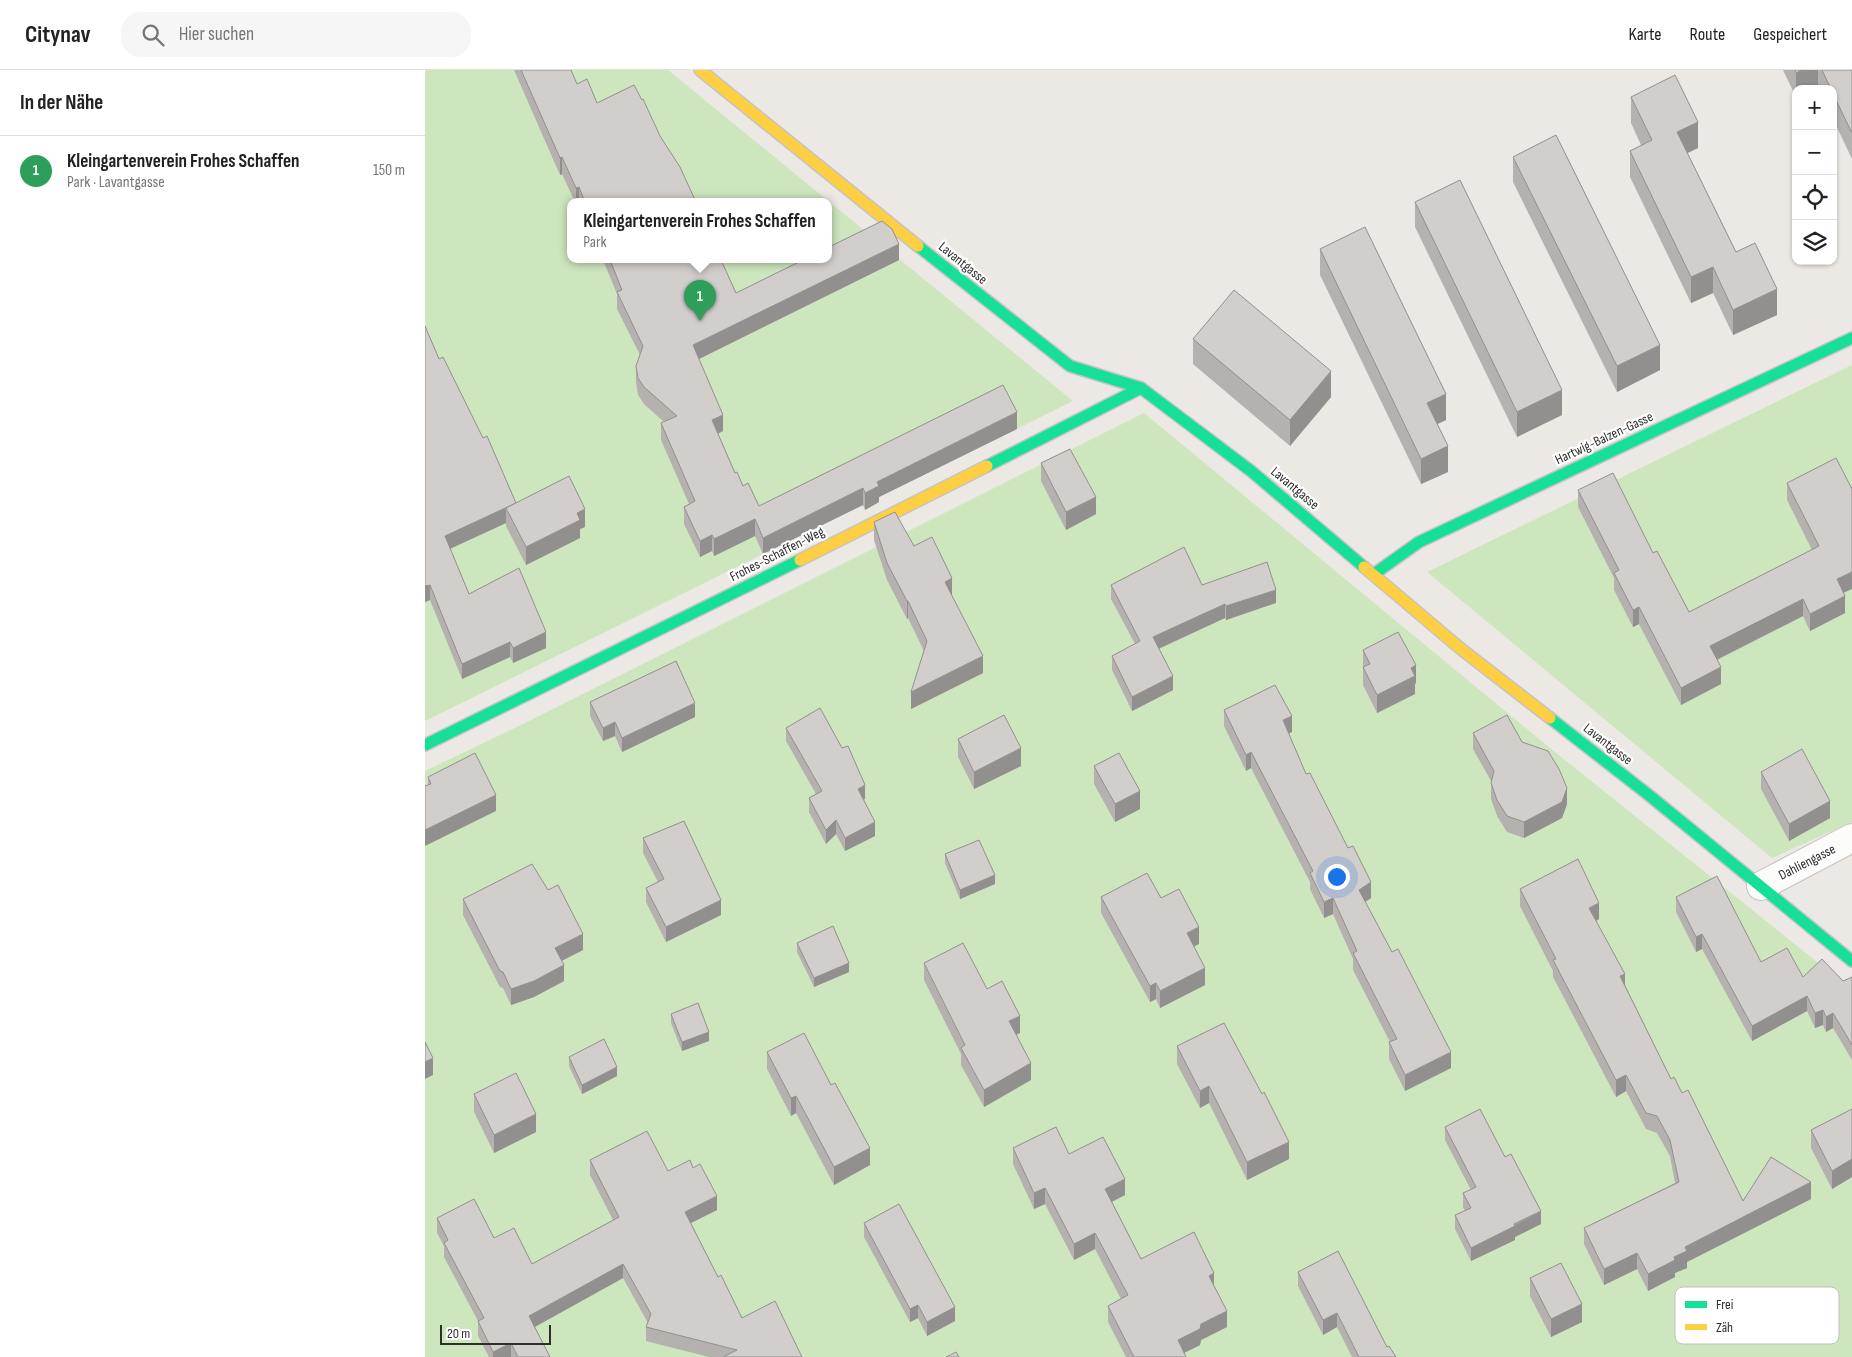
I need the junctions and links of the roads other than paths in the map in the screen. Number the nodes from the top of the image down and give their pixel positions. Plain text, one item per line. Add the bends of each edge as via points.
1 (700, 70) edge
2 (1852, 338) edge
3 (1141, 388) junction
4 (1374, 574) junction
5 (425, 745) edge
6 (1852, 838) edge
7 (1761, 886) junction
8 (1852, 961) edge

1 - 3 street, Lavantgasse via 1070,366
2 - 4 street, Hartwig-Balzen-Gasse via 1419,542
3 - 4 street, Lavantgasse via 1251,471
3 - 5 street, Frohes-Schaffen-Weg
4 - 7 street, Lavantgasse via 1461,649
6 - 7 street, Dahliengasse
7 - 8 street, Lavantgasse

